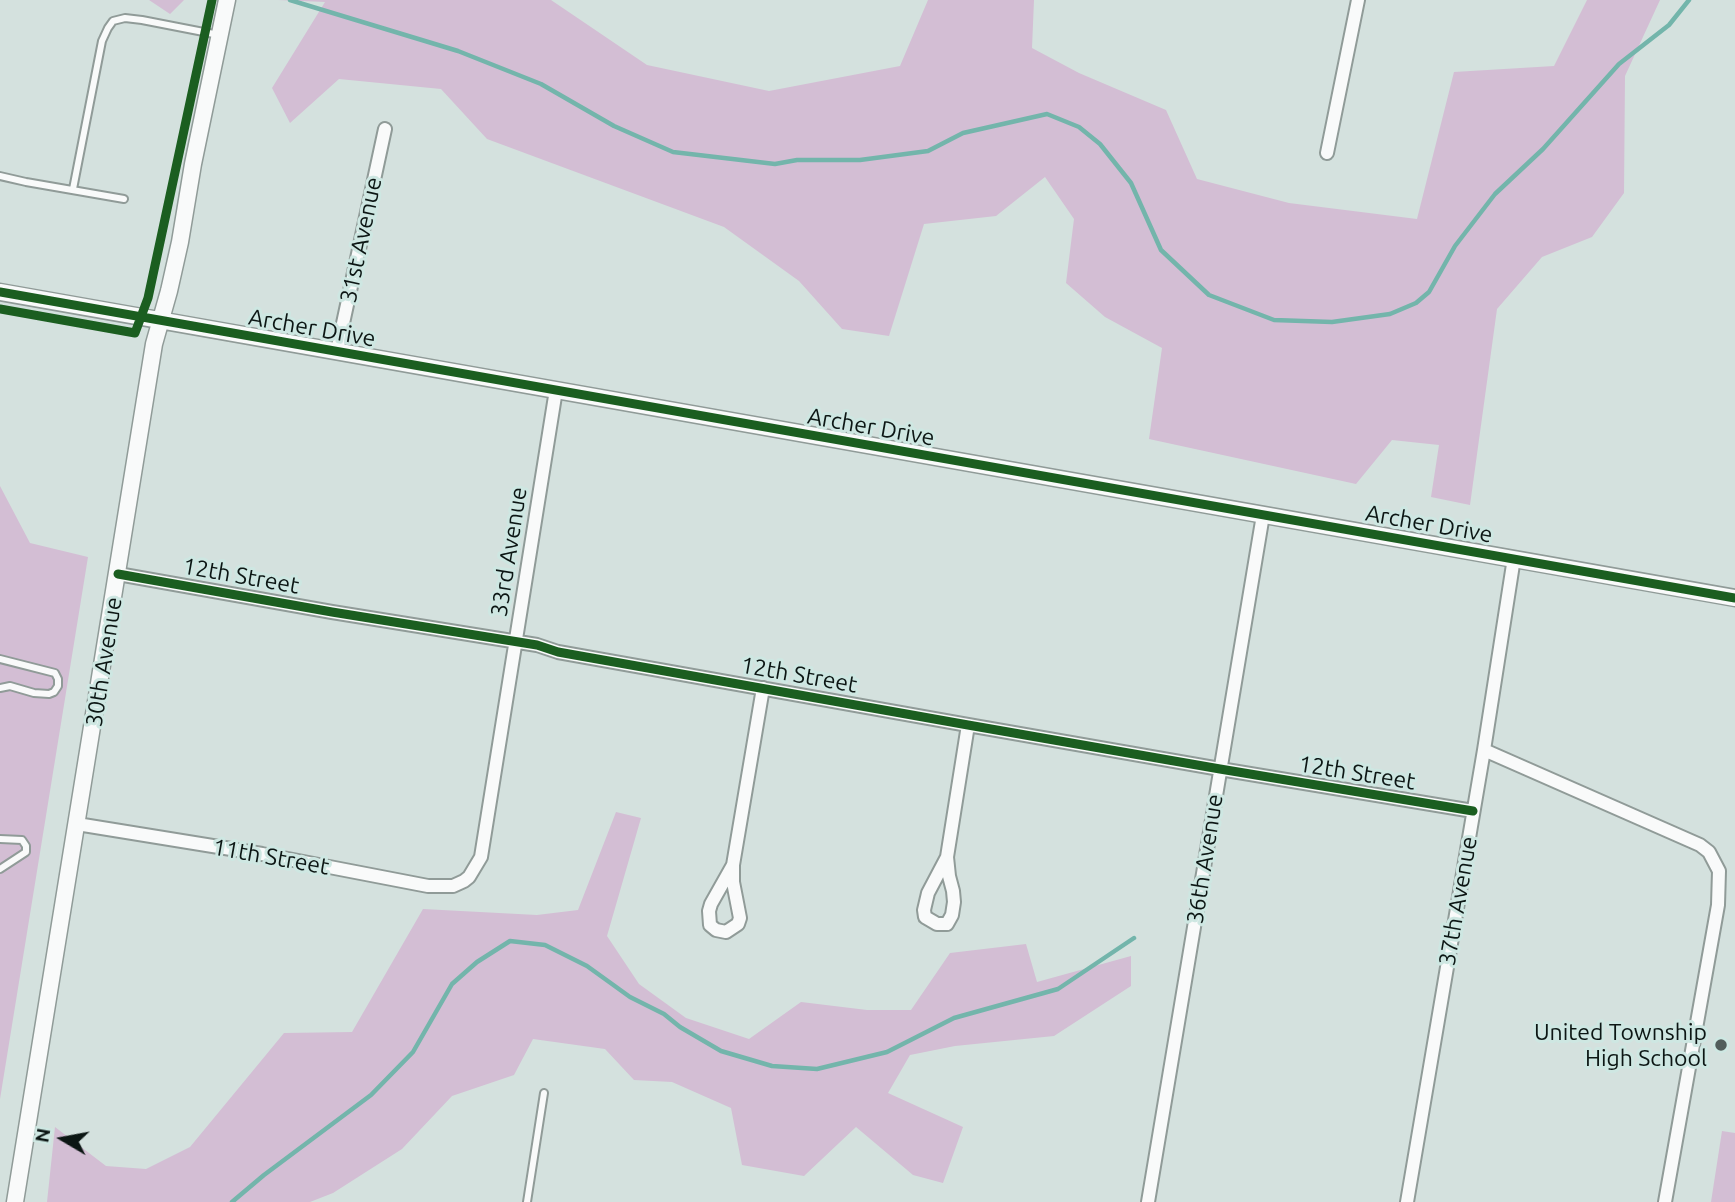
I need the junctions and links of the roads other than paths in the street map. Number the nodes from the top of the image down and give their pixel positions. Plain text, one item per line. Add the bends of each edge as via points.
1 (227, 0) edge
2 (1358, 0) edge
3 (219, 35) junction
4 (385, 129) dead end
5 (1327, 153) dead end
6 (0, 176) edge
7 (73, 189) junction
8 (124, 199) dead end
9 (0, 292) edge
10 (161, 321) junction
11 (337, 351) junction
12 (556, 390) junction
13 (1263, 515) junction
14 (1514, 558) junction
15 (118, 574) junction
16 (1735, 598) edge
17 (515, 641) junction
18 (0, 659) edge
19 (0, 688) edge
20 (762, 688) junction
21 (968, 725) junction
22 (1484, 750) junction
23 (1220, 769) junction
24 (1473, 811) junction
25 (77, 824) junction
26 (0, 839) edge
27 (947, 857) junction
28 (733, 865) junction
29 (0, 869) edge
30 (464, 881) joint
31 (544, 1093) dead end
32 (15, 1202) edge
33 (527, 1202) edge
34 (1148, 1202) edge
35 (1407, 1202) edge
36 (1665, 1202) edge

1 - 3 street, 30th Avenue
2 - 5 street
3 - 7 lane via 142,20 113,21 102,41
3 - 10 street, 30th Avenue
4 - 11 street, 31st Avenue
6 - 7 lane
7 - 8 lane
9 - 10 street, Archer Drive
10 - 11 street, Archer Drive
10 - 15 street, 30th Avenue
11 - 12 street, Archer Drive
12 - 13 street, Archer Drive
12 - 17 street, 33rd Avenue
13 - 14 street, Archer Drive
13 - 23 street, 36th Avenue
14 - 16 street, Archer Drive
14 - 22 street, 37th Avenue
15 - 17 street, 12th Street
15 - 25 street, 30th Avenue
17 - 20 street, 12th Street
17 - 30 street, 33rd Avenue via 481,857
18 - 19 lane via 55,673 58,679 58,686 49,694
20 - 21 street, 12th Street
20 - 28 street
21 - 23 street, 12th Street
21 - 27 street
22 - 24 street, 37th Avenue
22 - 36 street via 1685,837 1700,845 1719,871 1718,905
23 - 24 street, 12th Street
23 - 34 street, 36th Avenue
24 - 35 street, 37th Avenue
25 - 30 street, 11th Street via 428,886
25 - 32 street, 30th Avenue
26 - 29 lane via 22,840 26,852
27 - 27 street via 924,911 937,925 947,924 954,902
28 - 28 street via 709,911 710,925 726,932 740,918
31 - 33 lane

